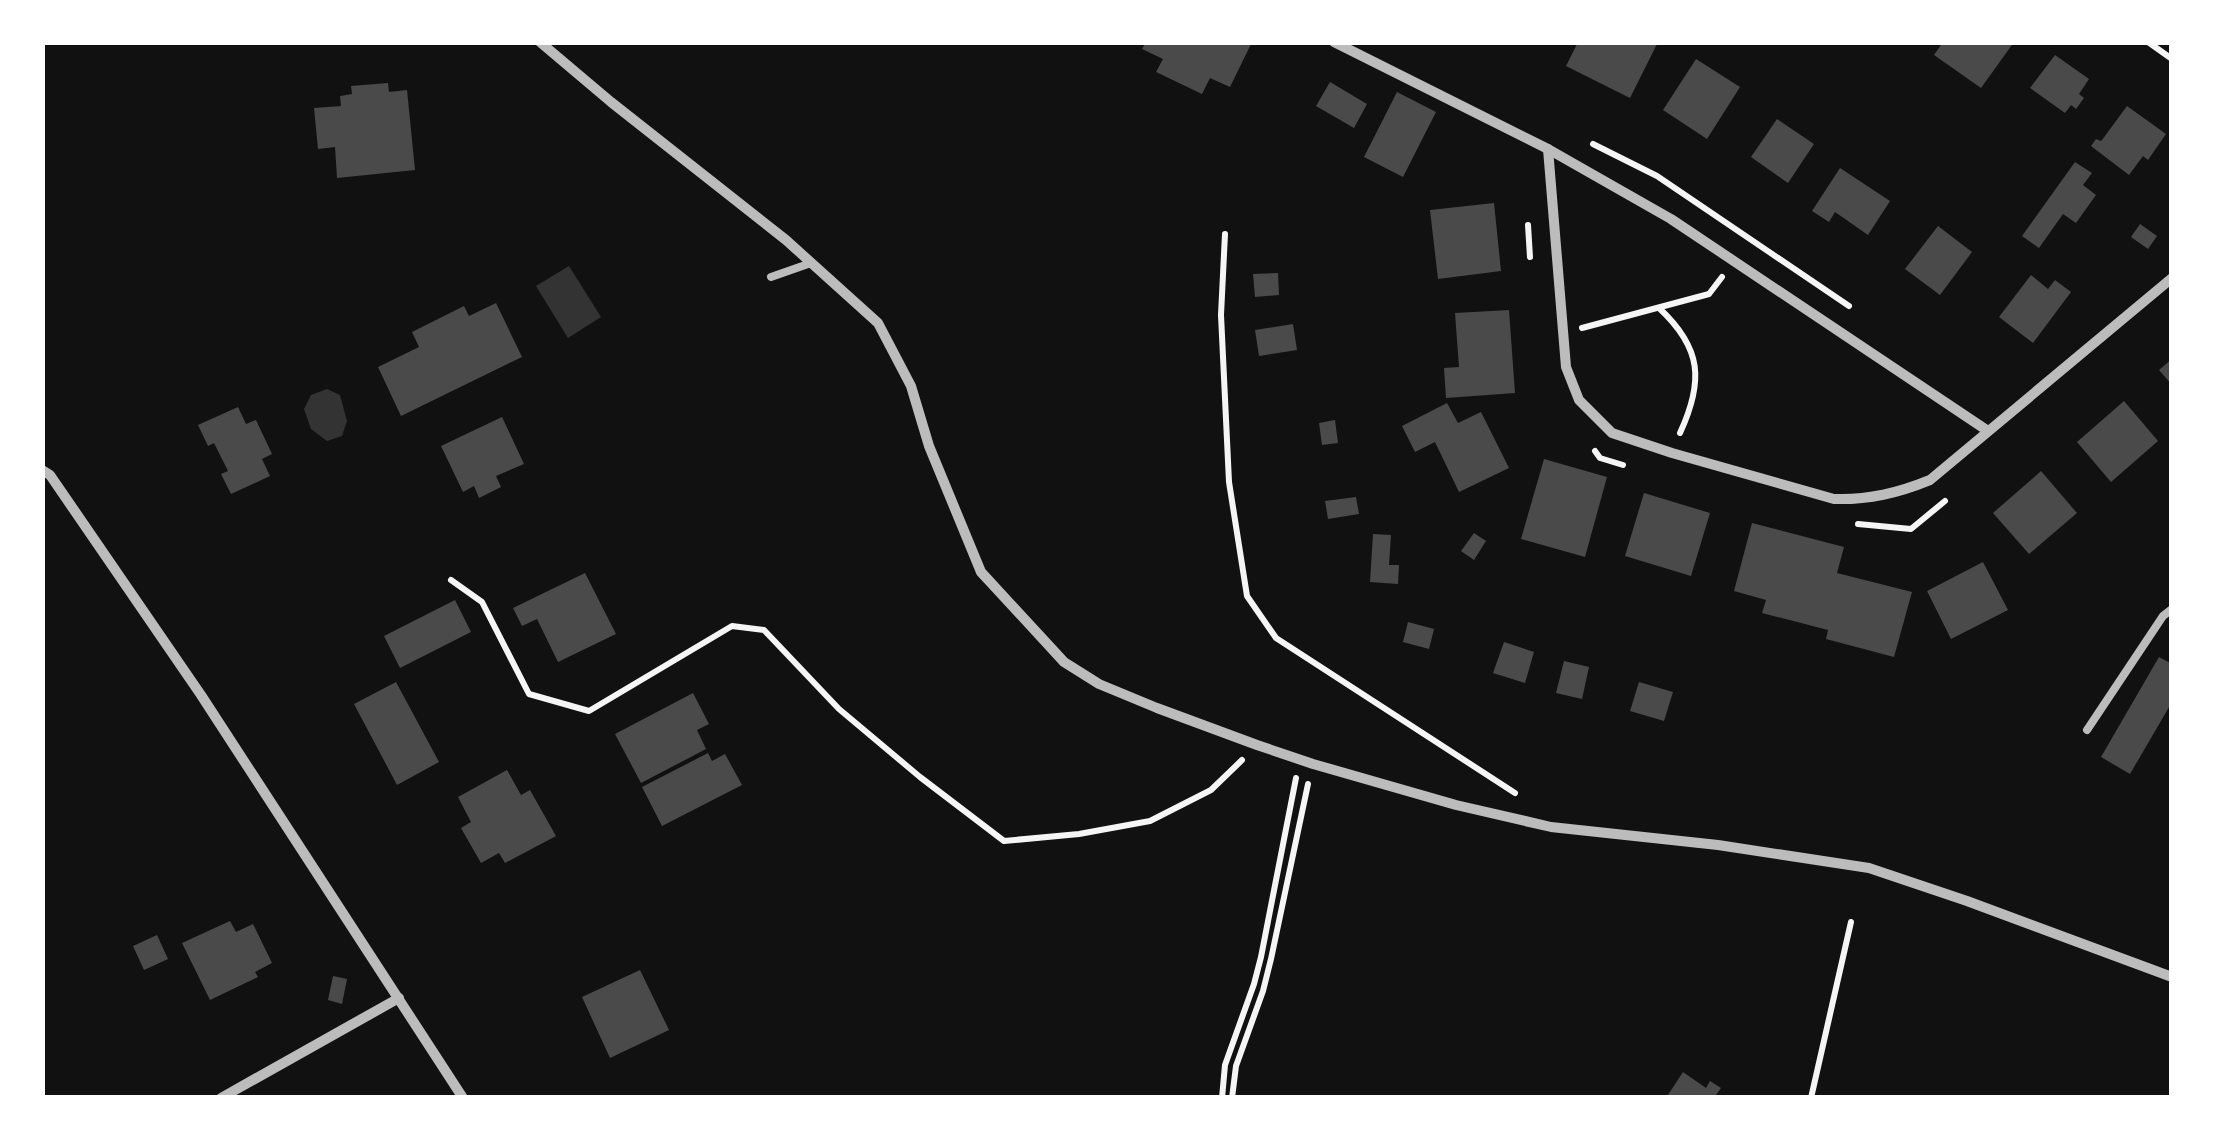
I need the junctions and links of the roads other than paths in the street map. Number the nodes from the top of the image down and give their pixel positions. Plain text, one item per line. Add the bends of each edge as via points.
1 (540, 42) edge
2 (1334, 42) edge
3 (1548, 149) junction
4 (811, 263) junction
5 (771, 277) dead end
6 (2172, 278) edge
7 (1988, 431) junction
8 (42, 470) edge
9 (2172, 609) edge
10 (2087, 730) dead end
11 (2172, 977) edge
12 (398, 998) junction
13 (221, 1098) edge
14 (463, 1098) edge

1 - 4 street
2 - 3 street
3 - 7 street via 1671,219
3 - 7 street via 1566,367 1578,400 1612,432 1858,500 1930,480
4 - 5 lane
4 - 11 street via 878,323 912,386 981,572 1064,662 1100,684 1312,764 1551,827 1868,868
6 - 7 street
8 - 12 street via 200,695
9 - 10 lane
12 - 13 street
12 - 14 street

